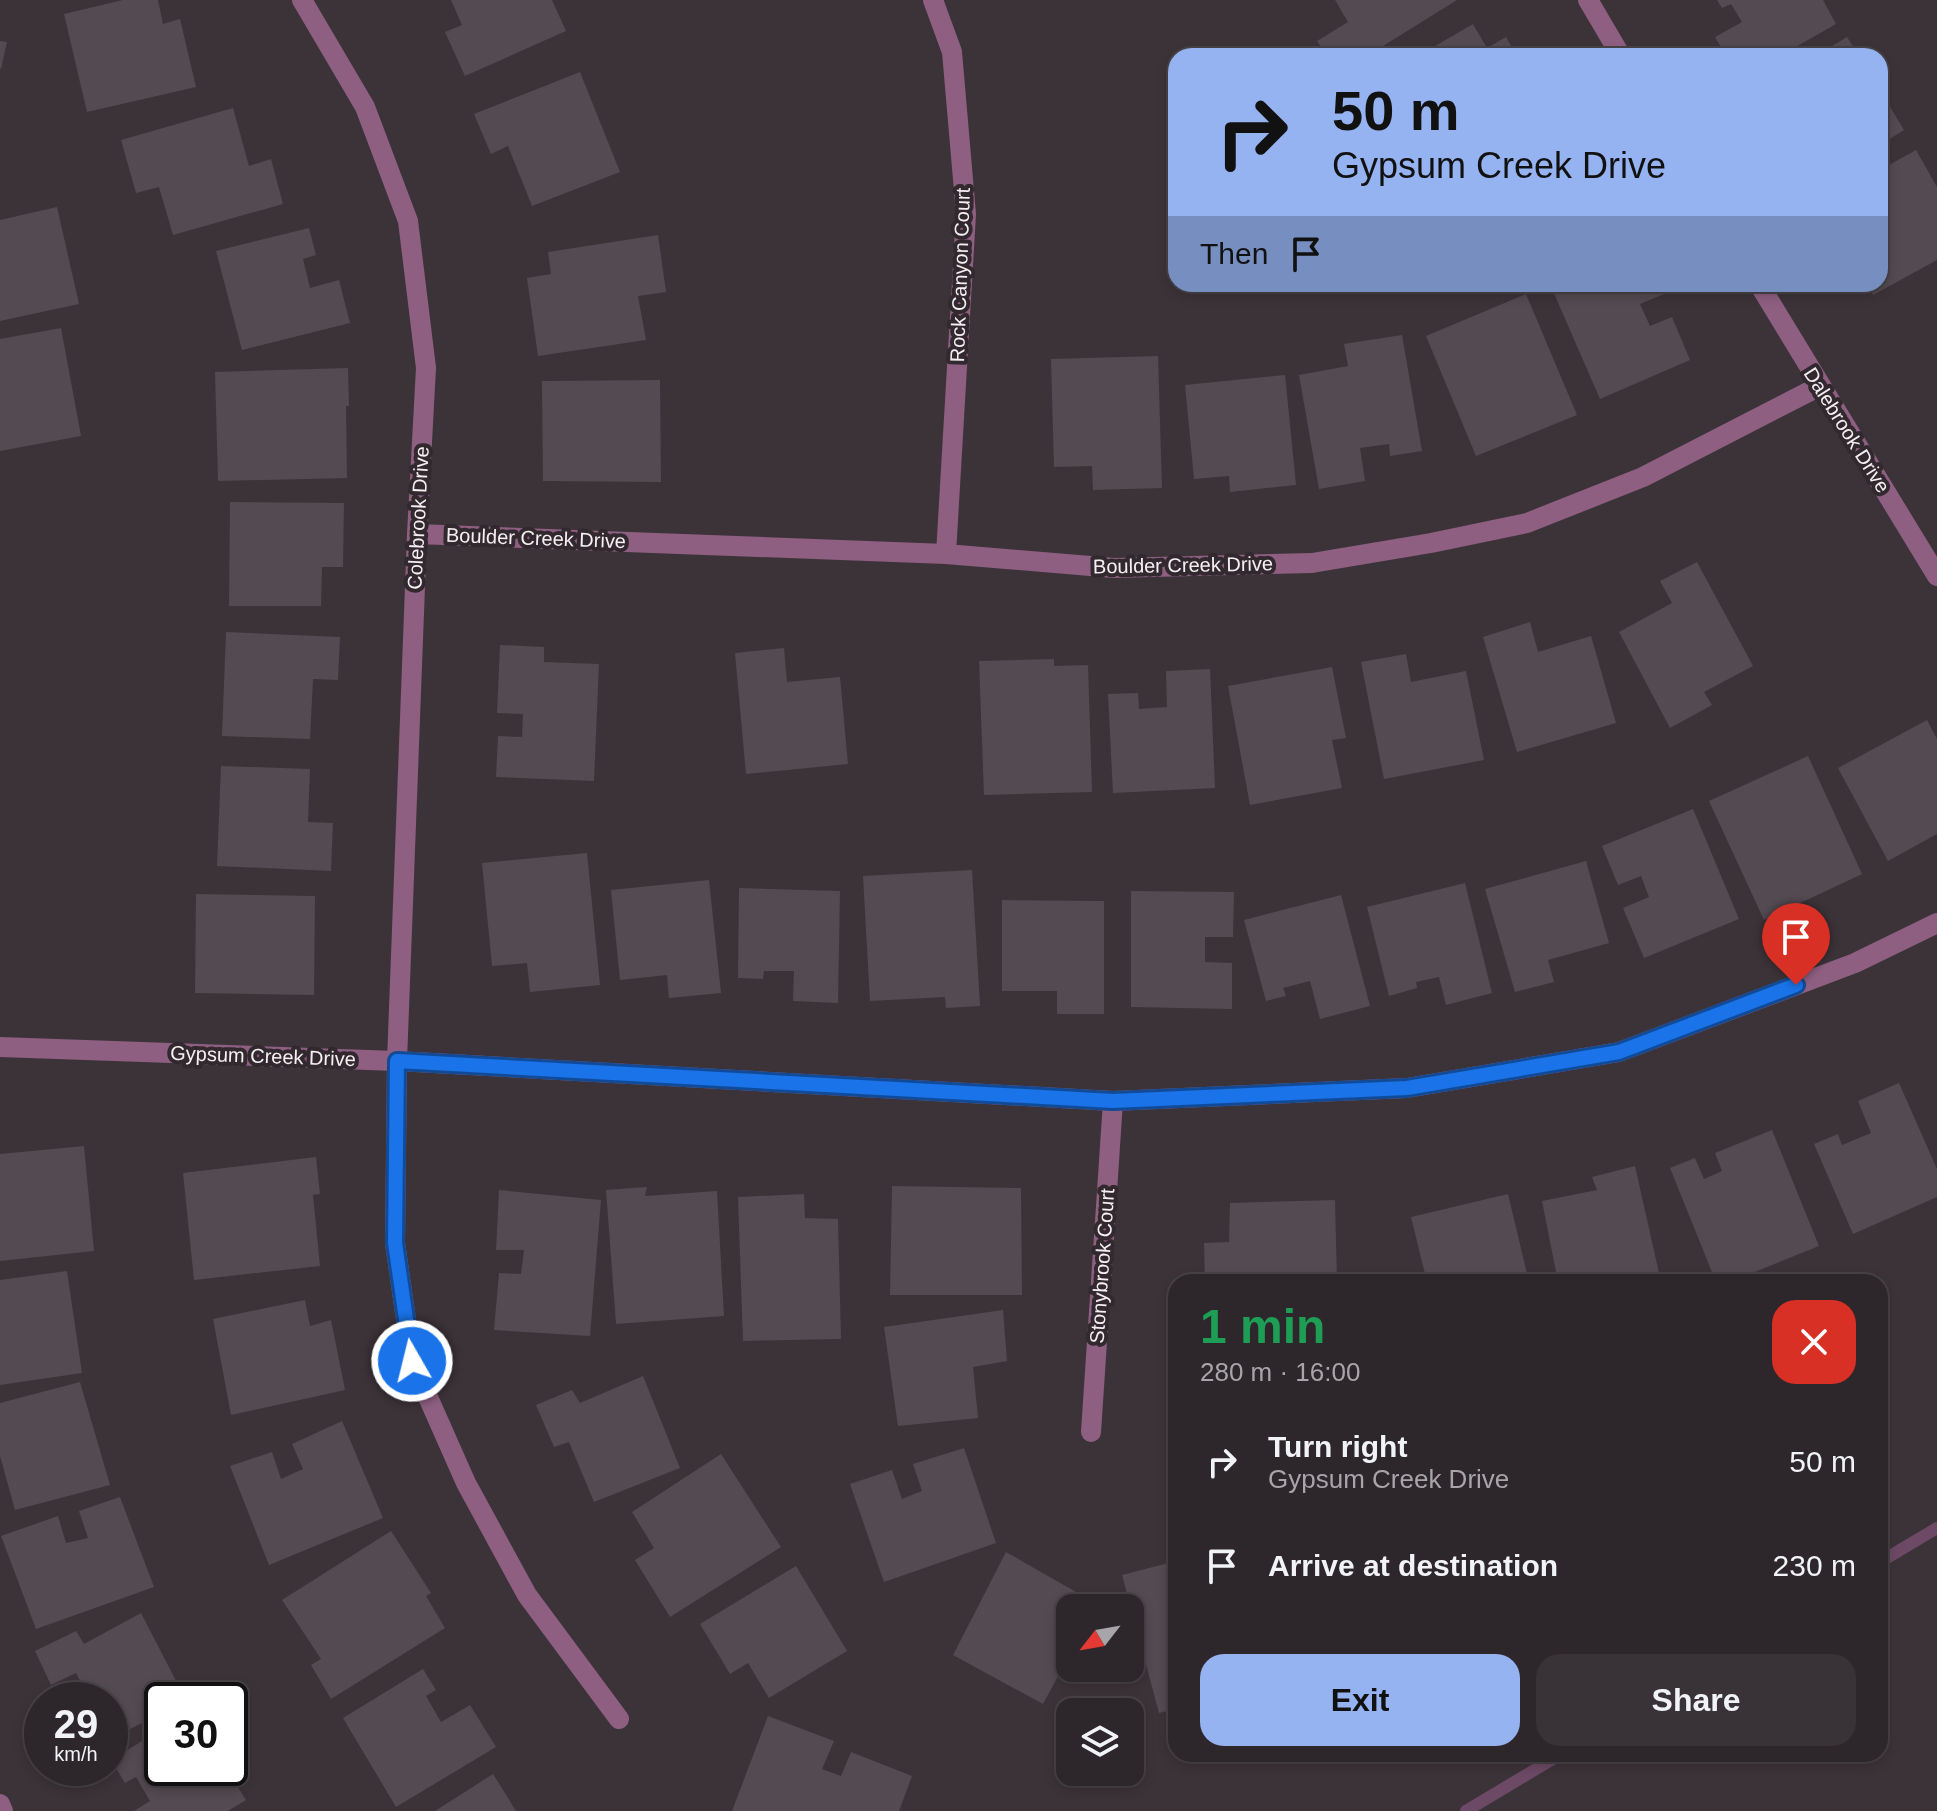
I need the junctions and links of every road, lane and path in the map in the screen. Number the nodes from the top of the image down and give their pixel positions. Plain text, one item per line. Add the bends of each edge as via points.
1 (302, 0) edge
2 (933, 0) edge
3 (1588, 0) edge
4 (1616, 48) edge
5 (1764, 292) edge
6 (1820, 386) junction
7 (417, 534) junction
8 (946, 554) junction
9 (1937, 576) edge
10 (1937, 923) edge
11 (0, 1047) edge
12 (397, 1061) junction
13 (1113, 1101) junction
14 (1091, 1432) dead end
15 (619, 1719) dead end
16 (0, 1804) edge
17 (3, 1811) edge

1 - 7 street, Colebrook Drive via 365,107 408,221 426,368
2 - 8 street, Rock Canyon Court via 952,52 966,214
3 - 4 street
5 - 6 street, Dalebrook Drive
6 - 8 street, Boulder Creek Drive via 1643,477 1527,523 1431,543 1312,563 1114,568
6 - 9 street, Dalebrook Drive
7 - 8 street, Boulder Creek Drive
7 - 12 street, Colebrook Drive
10 - 13 street, Gypsum Creek Drive via 1855,963 1619,1052 1407,1088
11 - 12 street, Gypsum Creek Drive
12 - 13 street, Gypsum Creek Drive
12 - 15 street, Colebrook Drive via 395,1243 412,1361 466,1483 527,1595
13 - 14 street, Stonybrook Court
16 - 17 street

